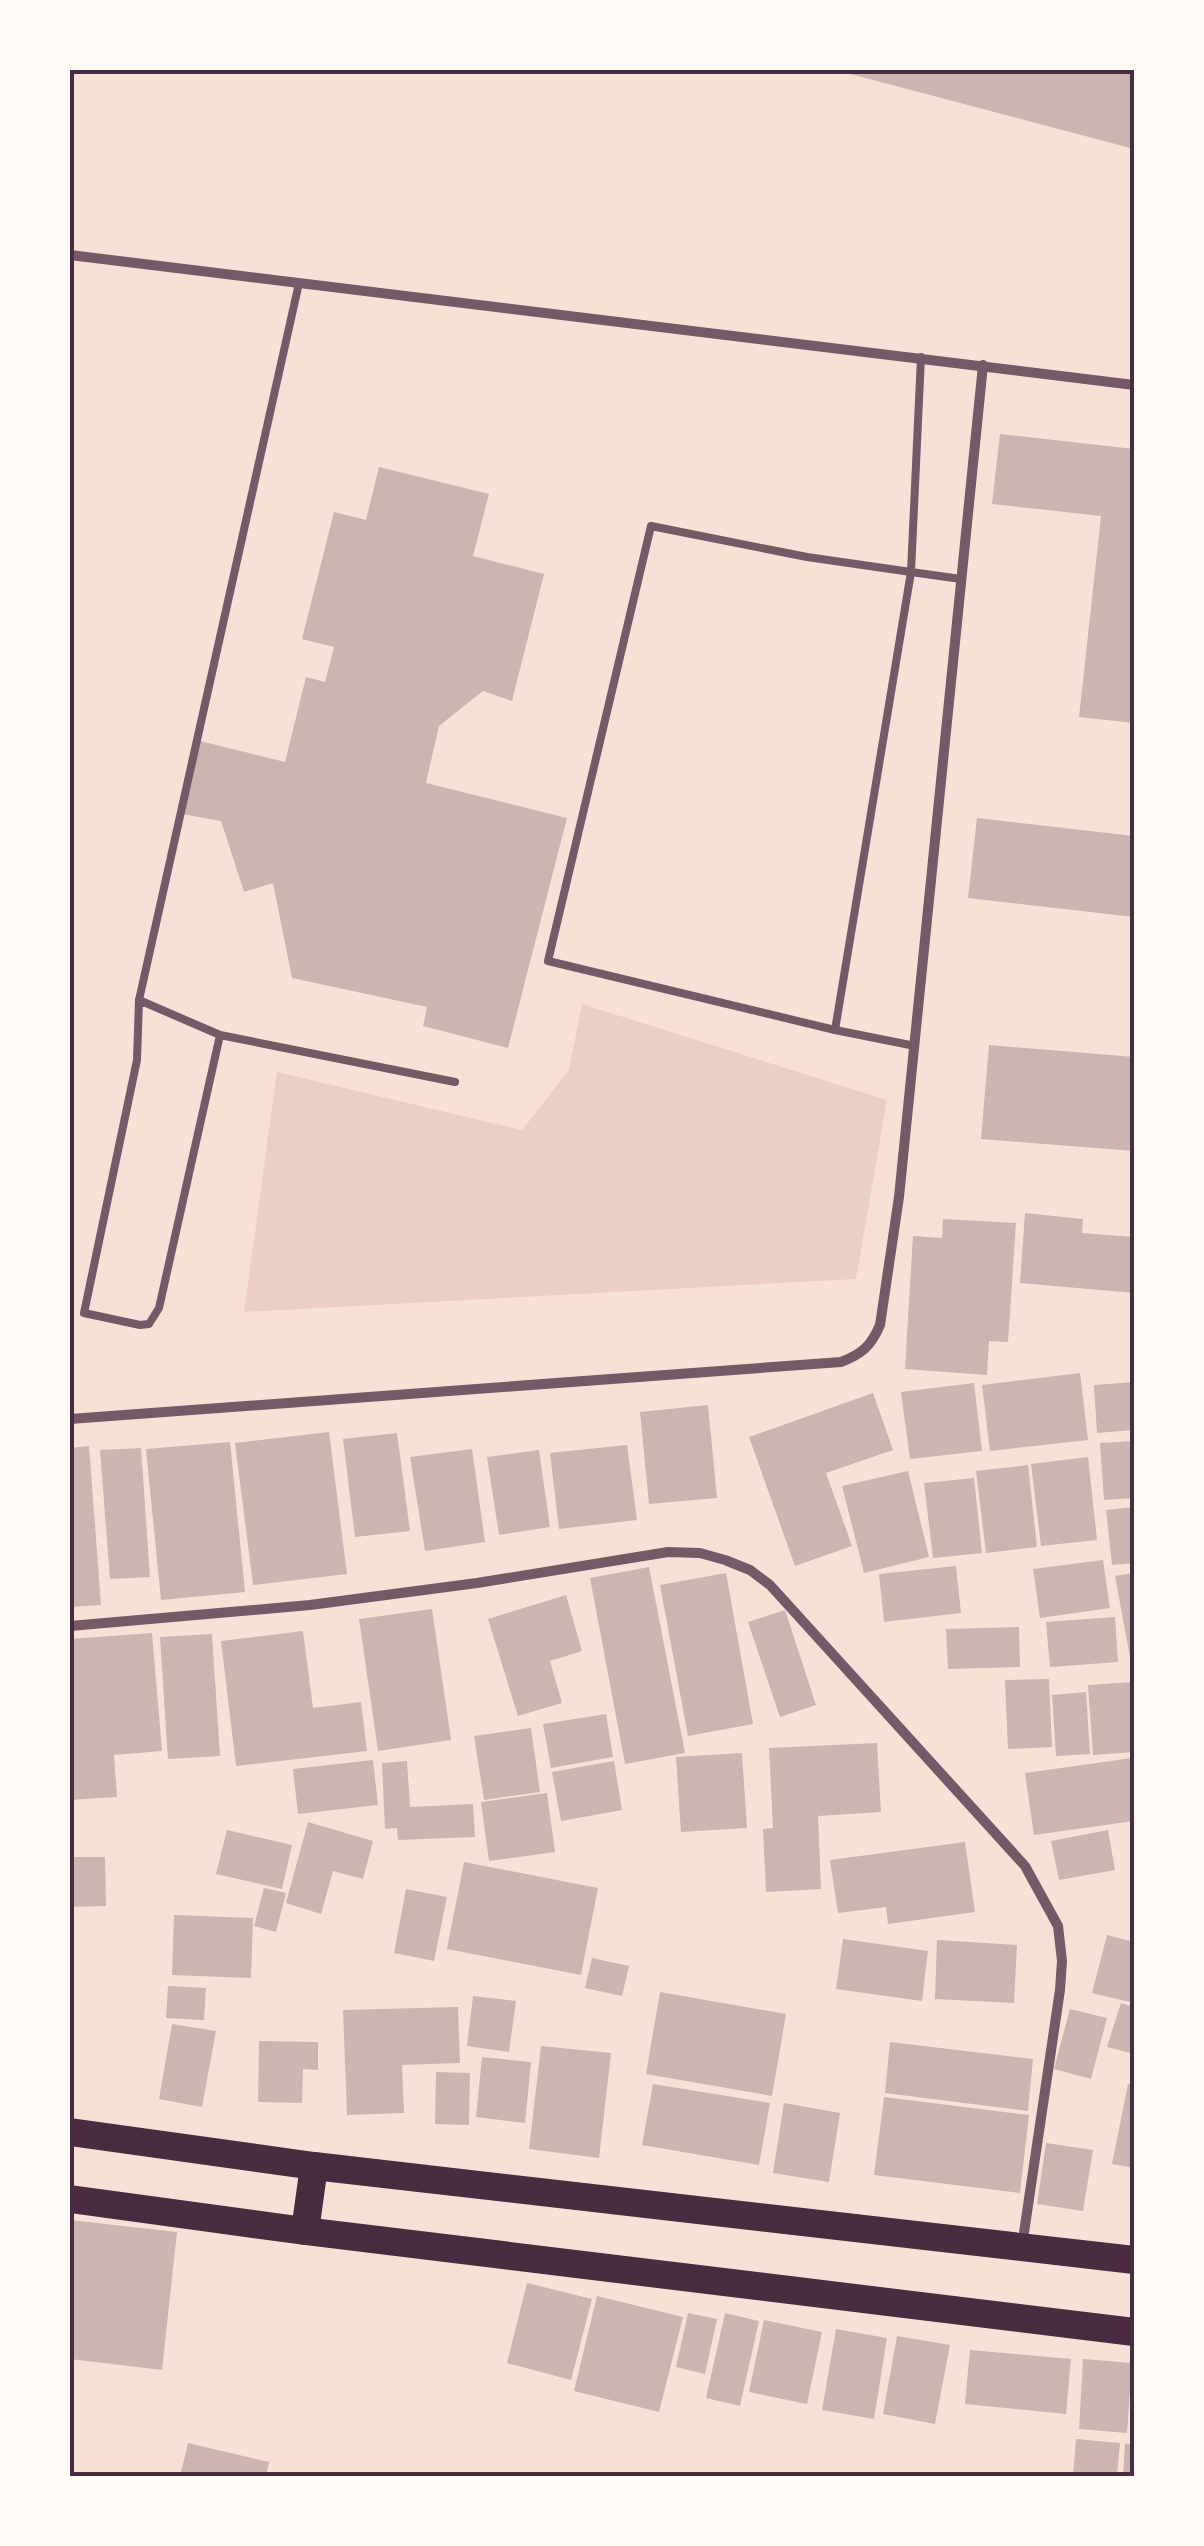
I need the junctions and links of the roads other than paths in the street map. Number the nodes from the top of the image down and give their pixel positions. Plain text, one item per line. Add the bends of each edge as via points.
1 (70, 254) edge
2 (299, 284) junction
3 (921, 357) junction
4 (983, 365) junction
5 (1134, 385) edge
6 (911, 572) junction
7 (961, 578) junction
8 (138, 1000) junction
9 (835, 1030) junction
10 (220, 1036) junction
11 (915, 1046) junction
12 (455, 1082) dead end
13 (70, 1419) edge
14 (70, 1626) edge
15 (70, 2132) edge
16 (314, 2166) junction
17 (70, 2199) edge
18 (305, 2232) junction
19 (1022, 2246) junction
20 (1134, 2260) edge
21 (1134, 2332) edge

1 - 2 street
2 - 3 street
2 - 8 lane
3 - 4 street
3 - 6 lane
4 - 5 street
4 - 7 street
6 - 7 lane
6 - 9 lane
6 - 9 lane via 651,526 548,961
7 - 11 street
8 - 10 lane
8 - 10 lane via 137,1060 84,1313 140,1325 149,1324 159,1308
9 - 11 lane
10 - 12 lane
11 - 13 street via 880,1325 861,1354 841,1362
14 - 19 street via 328,1602 668,1552 700,1553 750,1570 770,1584 1025,1866 1058,1926 1060,1990
15 - 16 highway
16 - 18 highway
16 - 19 highway
17 - 18 highway
18 - 21 highway
19 - 20 highway

